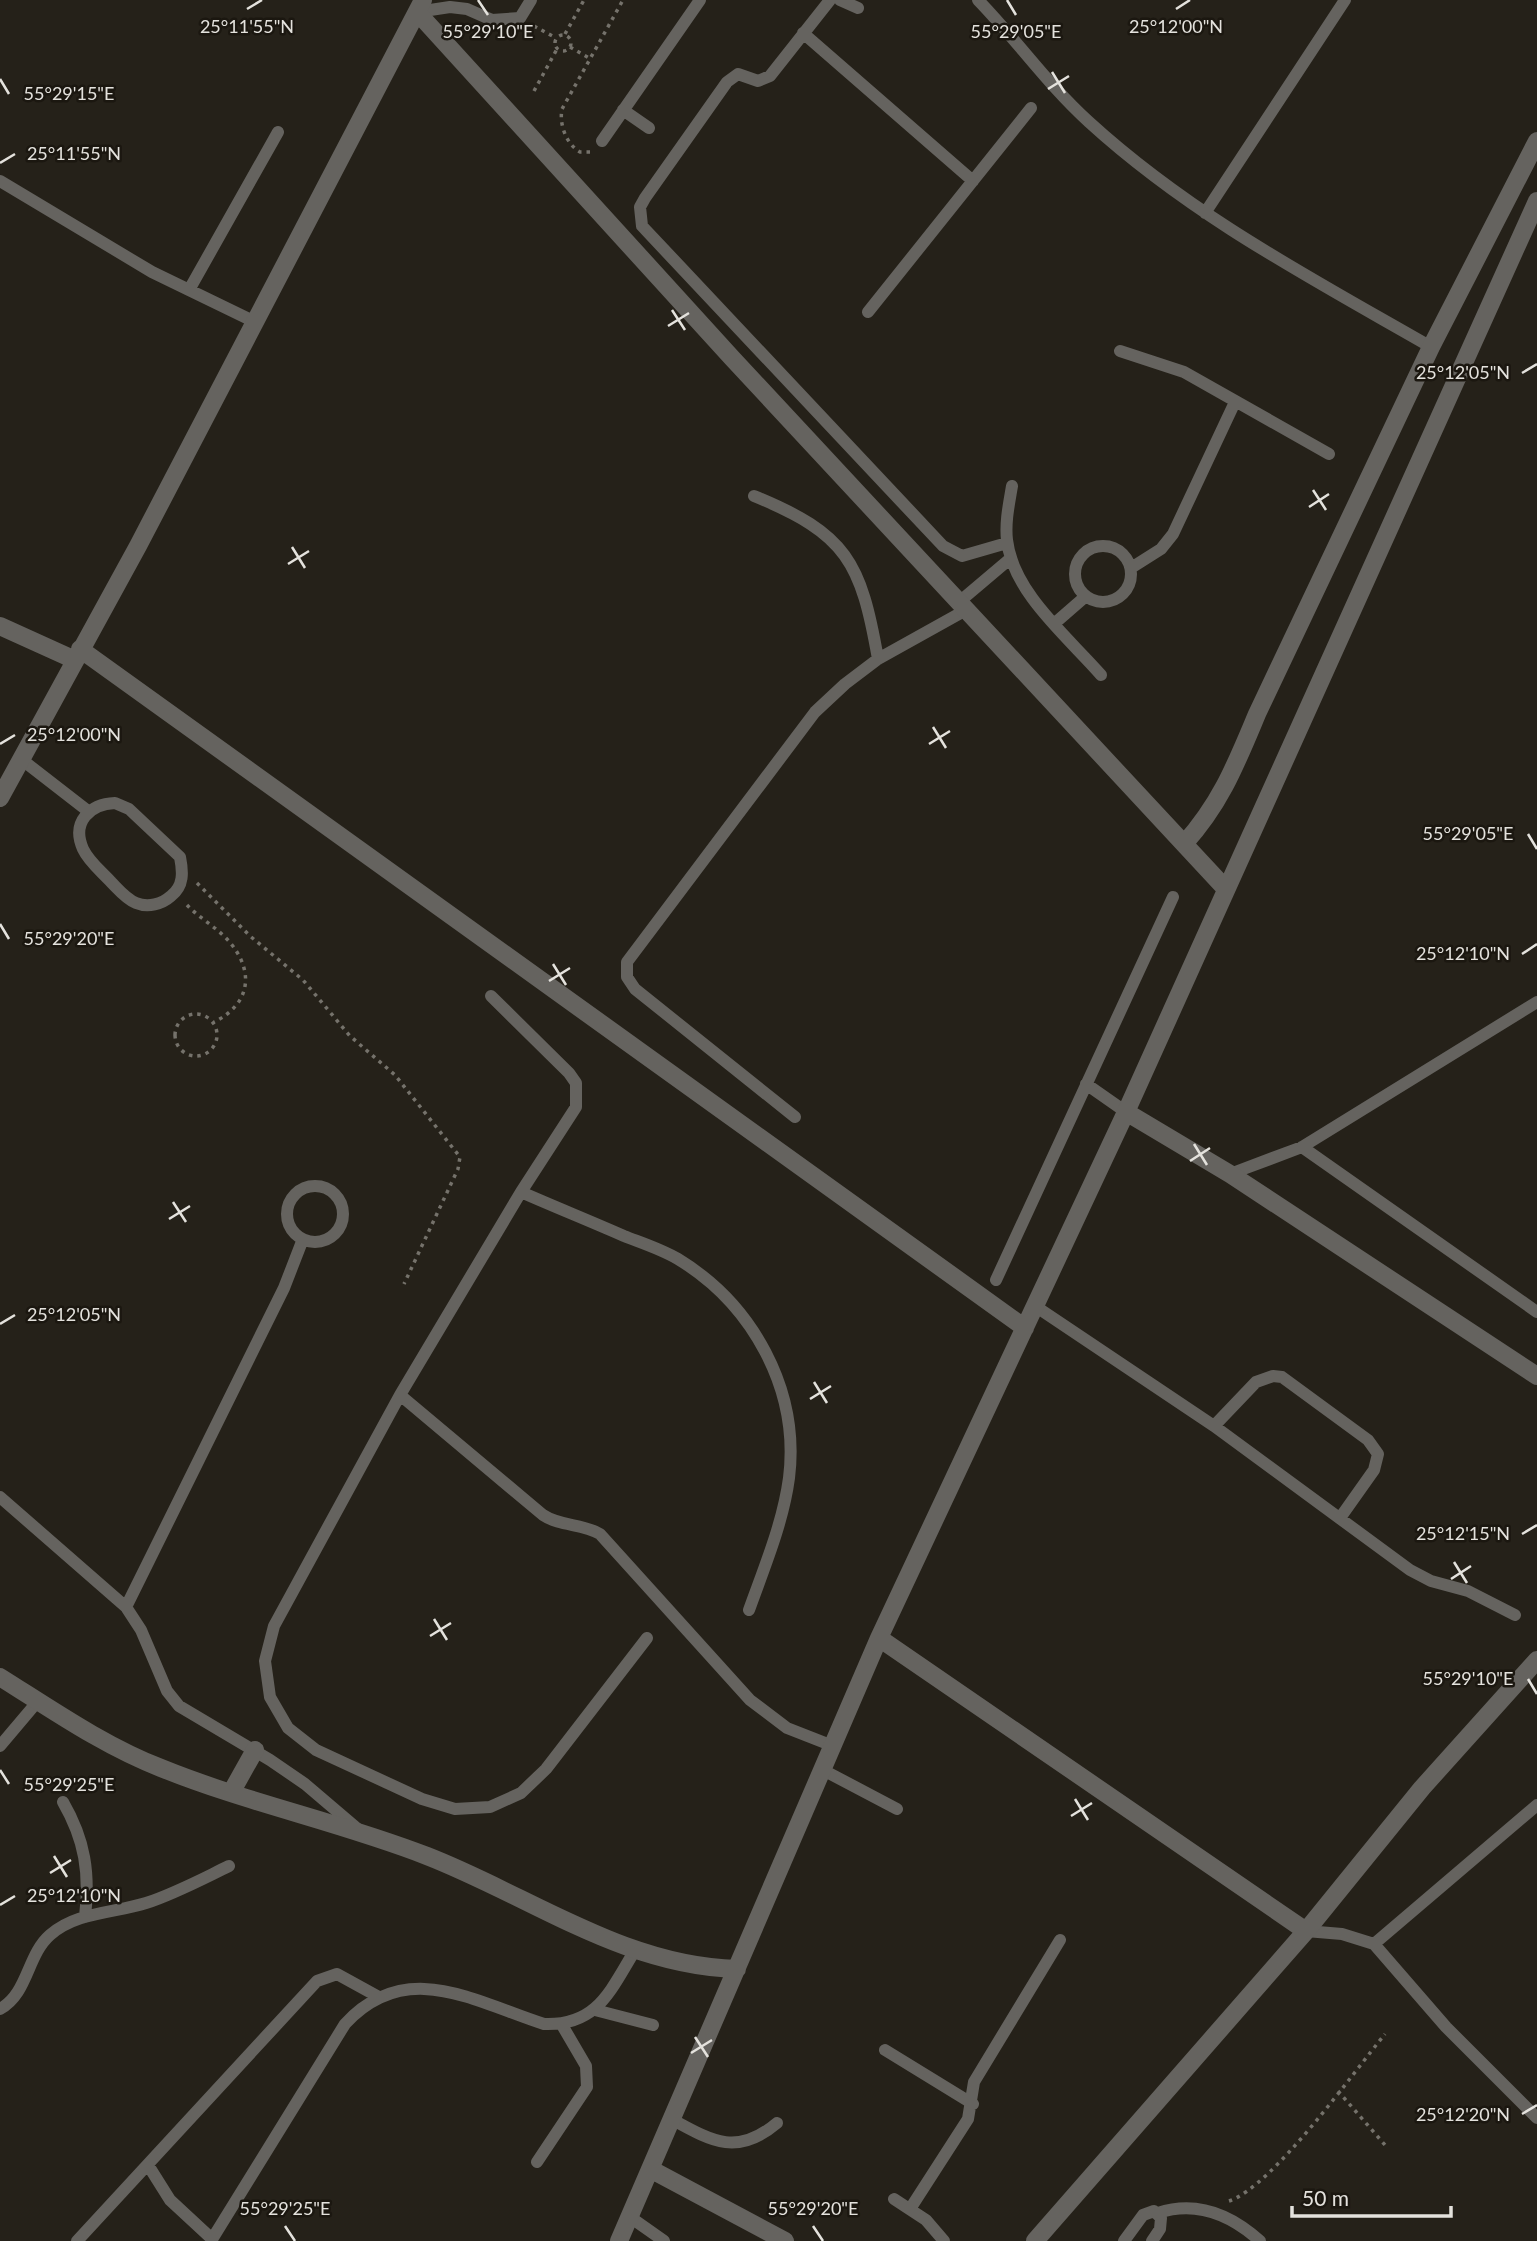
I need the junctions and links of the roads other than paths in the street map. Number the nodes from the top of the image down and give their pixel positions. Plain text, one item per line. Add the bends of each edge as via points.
1 (531, 0) edge
2 (700, 0) edge
3 (830, 0) edge
4 (840, 0) edge
5 (978, 0) edge
6 (1345, 0) edge
7 (419, 4) edge
8 (858, 8) dead end
9 (803, 33) junction
10 (1031, 108) dead end
11 (622, 110) junction
12 (649, 128) dead end
13 (278, 132) dead end
14 (602, 141) road end
15 (1537, 141) edge
16 (0, 181) edge
17 (973, 181) junction
18 (1537, 201) edge
19 (1205, 213) junction
20 (189, 290) junction
21 (868, 312) dead end
22 (253, 321) junction
23 (1431, 347) junction
24 (1120, 351) dead end
25 (1236, 401) junction
26 (1329, 454) dead end
27 (1012, 486) dead end
28 (754, 496) dead end
29 (1007, 543) junction
30 (1011, 558) junction
31 (1130, 568) junction
32 (1086, 596) junction
33 (963, 606) junction
34 (1055, 623) junction
35 (0, 626) edge
36 (78, 655) junction
37 (878, 659) junction
38 (1101, 675) dead end
39 (21, 759) junction
40 (0, 798) edge
41 (88, 811) junction
42 (1184, 844) junction
43 (1225, 888) junction
44 (1173, 897) dead end
45 (491, 996) dead end
46 (1537, 1002) edge
47 (1086, 1084) junction
48 (1126, 1112) junction
49 (795, 1117) dead end
50 (1302, 1147) junction
51 (1230, 1174) junction
52 (521, 1192) junction
53 (303, 1239) junction
54 (996, 1280) dead end
55 (1035, 1306) junction
56 (1537, 1312) edge
57 (1025, 1328) junction
58 (1537, 1376) edge
59 (400, 1395) junction
60 (1214, 1426) junction
61 (0, 1497) edge
62 (1340, 1518) junction
63 (126, 1607) junction
64 (749, 1611) dead end
65 (1515, 1615) dead end
66 (647, 1638) dead end
67 (878, 1638) junction
68 (1537, 1660) edge
69 (0, 1677) edge
70 (38, 1701) junction
71 (0, 1746) edge
72 (833, 1746) junction
73 (255, 1750) junction
74 (823, 1770) junction
75 (232, 1791) junction
76 (63, 1802) dead end
77 (1537, 1805) edge
78 (897, 1809) dead end
79 (364, 1835) junction
80 (229, 1866) dead end
81 (85, 1917) junction
82 (1306, 1931) junction
83 (1060, 1940) dead end
84 (1374, 1944) junction
85 (634, 1952) junction
86 (737, 1969) junction
87 (377, 1996) junction
88 (0, 2009) edge
89 (595, 2010) junction
90 (562, 2025) junction
91 (653, 2025) dead end
92 (885, 2050) dead end
93 (973, 2104) junction
94 (1537, 2118) edge
95 (673, 2120) junction
96 (777, 2123) dead end
97 (537, 2162) dead end
98 (148, 2165) junction
99 (652, 2170) junction
100 (894, 2199) dead end
101 (910, 2209) junction
102 (1158, 2213) junction
103 (630, 2217) junction
104 (212, 2240) edge
105 (77, 2241) edge
106 (619, 2241) edge
107 (664, 2241) edge
108 (785, 2241) edge
109 (944, 2241) edge
110 (1034, 2241) edge
111 (1124, 2241) edge
112 (1152, 2241) edge
113 (1260, 2241) edge

1 - 7 lane via 520,18 492,20 467,9
2 - 11 lane
3 - 9 lane
4 - 8 lane
5 - 19 lane via 1090,123
6 - 19 lane
7 - 22 street
7 - 33 street
9 - 17 lane
9 - 29 lane via 770,76 758,81 738,74 727,82 645,198 639,217 642,226 943,546 962,556
10 - 17 lane
11 - 12 lane
11 - 14 lane
13 - 20 lane
15 - 23 street
16 - 20 lane
17 - 21 lane
18 - 43 street
19 - 23 lane via 1242,240
20 - 22 lane
22 - 36 street
23 - 42 street via 1232,775 1214,808
24 - 25 lane via 1184,372
25 - 26 lane
25 - 31 lane via 1172,534 1161,549
27 - 29 lane
28 - 37 lane via 810,521 836,544 856,571 869,603
29 - 30 lane
30 - 33 lane
30 - 34 lane via 1023,585
31 - 32 lane via 1128,587 1114,600 1095,601
31 - 32 lane via 1112,548 1102,546 1084,554 1076,580
32 - 34 lane
33 - 37 lane
33 - 42 street
34 - 38 lane
35 - 36 street
36 - 39 street
36 - 57 street
37 - 49 lane via 815,712 627,962 627,977 635,989
39 - 40 street
39 - 41 lane
41 - 41 lane via 80,822 83,849 124,894 136,903 150,905 176,893 183,869 173,847 129,808 101,804
42 - 43 street
43 - 48 street
44 - 47 lane
45 - 52 lane via 569,1073 578,1095 576,1107
46 - 50 lane
47 - 48 lane
47 - 54 lane
48 - 51 street
48 - 55 street
50 - 51 lane
50 - 56 lane
51 - 58 street
52 - 59 lane
52 - 64 lane via 674,1257 702,1275 749,1321 775,1369 789,1422 789,1478
53 - 53 lane via 316,1242 338,1231 343,1207 327,1188 303,1188 293,1197 288,1220 293,1232
53 - 63 lane via 284,1288
55 - 57 street
55 - 60 lane
57 - 67 street
59 - 66 lane via 274,1626 265,1661 270,1697 288,1728 316,1750 422,1799 455,1809 490,1807 521,1793 546,1769
59 - 72 lane via 543,1515 600,1534 750,1700 787,1728
60 - 62 lane
60 - 62 lane via 1255,1382 1273,1376 1290,1381 1368,1440 1378,1454 1374,1470
61 - 63 lane
62 - 65 lane via 1420,1576 1468,1591
63 - 73 lane via 179,1706
67 - 72 street
67 - 82 street
68 - 82 street via 1422,1788
69 - 70 street
70 - 71 lane
70 - 75 street via 158,1767
72 - 74 street
73 - 75 street
73 - 79 lane via 305,1784
74 - 78 lane
74 - 86 street
75 - 79 street
76 - 81 lane via 78,1828 86,1857
77 - 84 lane
79 - 85 street via 481,1878
80 - 81 lane via 148,1903
81 - 88 lane via 50,1935 36,1951 19,1990
82 - 84 lane via 1342,1934
82 - 110 street
83 - 93 lane via 974,2082
84 - 94 lane via 1446,2027
85 - 86 street via 685,1965
85 - 89 lane
86 - 95 street
87 - 90 lane via 407,1988 438,1990 544,2024
87 - 98 lane via 337,1974 317,1981
87 - 104 lane via 345,2024
89 - 90 lane
89 - 91 lane
90 - 97 lane via 586,2066 587,2087
92 - 93 lane
93 - 101 lane
95 - 96 lane via 708,2139 730,2143 762,2135
95 - 99 street
98 - 104 lane via 170,2200
98 - 105 lane
99 - 103 street
99 - 108 street
100 - 101 lane
101 - 109 lane
102 - 111 lane via 1143,2215
102 - 112 lane via 1161,2224
102 - 113 lane via 1177,2207 1200,2209 1241,2225
103 - 106 street
103 - 107 lane

